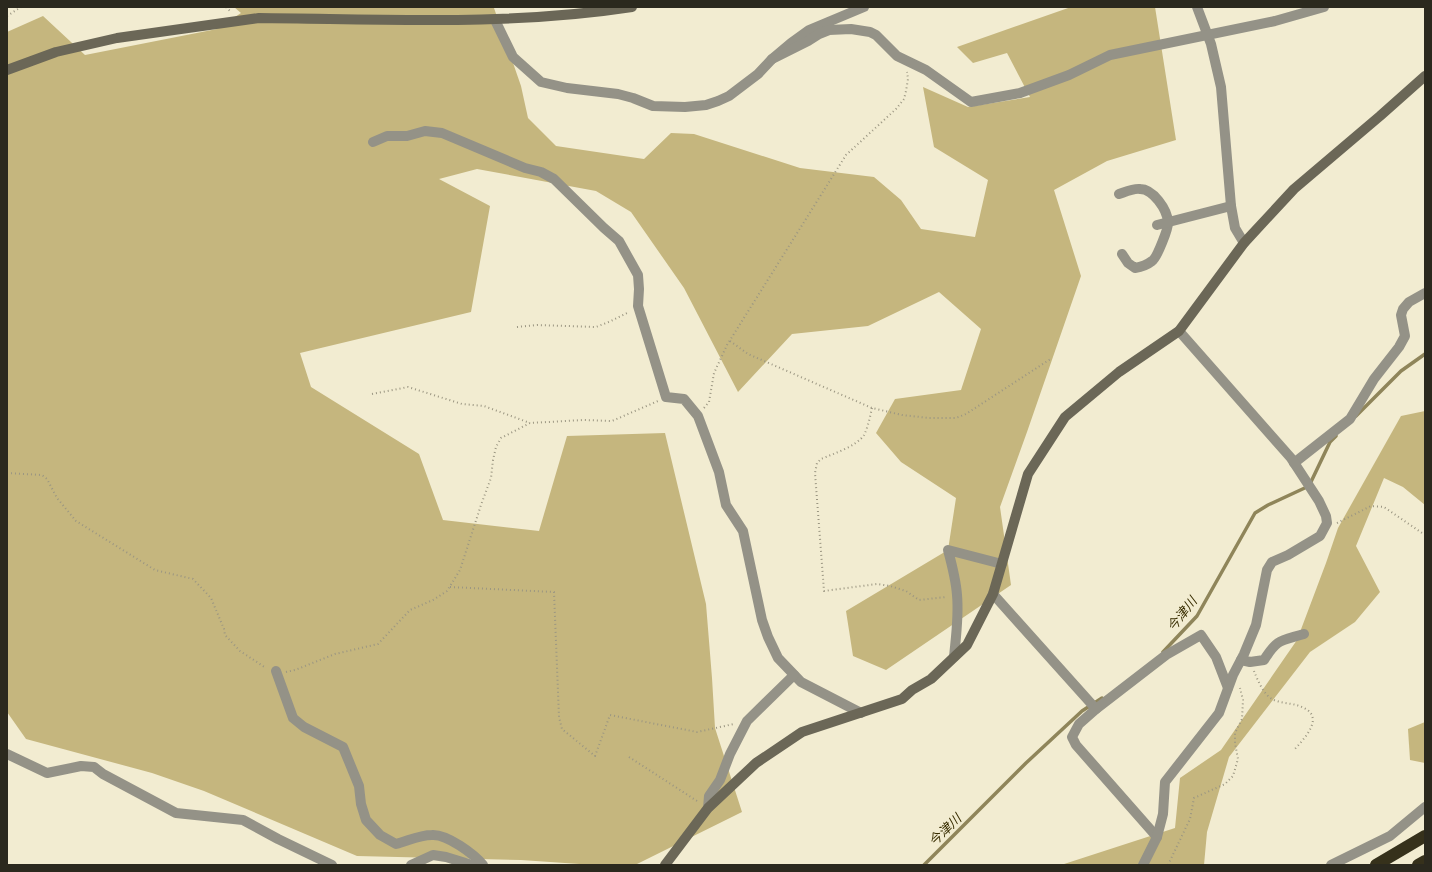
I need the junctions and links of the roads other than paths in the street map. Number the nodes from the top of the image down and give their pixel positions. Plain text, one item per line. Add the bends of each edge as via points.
1 (632, 7) edge
2 (864, 7) edge
3 (1197, 7) edge
4 (1324, 7) edge
5 (494, 20) junction
6 (1207, 34) junction
7 (772, 59) junction
8 (7, 70) edge
9 (1425, 76) edge
10 (373, 142) dead end
11 (1119, 194) dead end
12 (1232, 206) junction
13 (1169, 222) junction
14 (1156, 225) dead end
15 (1244, 243) junction
16 (1122, 254) dead end
17 (1425, 293) edge
18 (1179, 331) junction
19 (1294, 463) junction
20 (1002, 564) junction
21 (993, 594) junction
22 (1304, 634) dead end
23 (954, 657) junction
24 (1246, 661) junction
25 (276, 671) road end
26 (794, 675) junction
27 (1228, 688) junction
28 (1096, 708) junction
29 (861, 713) junction
30 (7, 754) edge
31 (1425, 807) edge
32 (708, 808) junction
33 (1425, 836) edge
34 (1157, 837) junction
35 (1425, 861) edge
36 (332, 865) edge
37 (411, 865) edge
38 (472, 865) edge
39 (483, 865) edge
40 (665, 865) edge
41 (1143, 865) edge
42 (1332, 865) edge
43 (1376, 865) edge
44 (1418, 865) edge

1 - 5 street via 589,14
2 - 7 street via 809,30
3 - 6 street
4 - 6 street via 1275,21
5 - 7 street via 513,57 541,82 618,94 653,106 685,107 718,101 730,96 758,74
5 - 8 street via 259,18 117,38 56,52
6 - 7 street via 1110,55 1069,76 1020,93 971,102 926,70 897,56 870,32 830,30
6 - 12 street via 1221,88
9 - 15 street via 1294,189
10 - 26 street via 387,136 407,136 425,131 442,133 525,168 541,172 554,179 619,241 638,275 638,306 666,397 684,399 698,416 720,472 726,505 743,531 757,600 768,637 778,658
11 - 13 street via 1141,188 1152,193 1162,204
12 - 13 street
12 - 15 street via 1235,228
13 - 14 street
13 - 16 street via 1154,261 1135,268 1128,264
15 - 18 street
17 - 19 street via 1409,302 1403,309 1405,336 1374,378 1350,419
18 - 19 street
18 - 20 street via 1119,372 1065,417 1028,474
19 - 24 street via 1326,516 1327,523 1320,536 1272,562 1267,570
20 - 21 street
20 - 23 street via 948,550 955,582 958,616
21 - 23 street via 967,645
21 - 28 street
22 - 24 street via 1278,642 1264,660
23 - 29 street via 931,679 902,699
24 - 27 street via 1235,671
25 - 39 street via 293,718 304,727 343,747 359,786 366,820 380,835 396,844 434,834 454,841 478,858
26 - 29 street via 801,682
26 - 32 street via 746,721 720,780 709,796
27 - 28 street via 1216,657 1201,636 1166,655
27 - 34 street via 1219,713 1165,782 1163,814
28 - 34 street via 1079,724 1072,737 1076,745
29 - 32 street via 802,732 756,763
30 - 36 street via 47,772 81,766 94,767 176,813 243,820
31 - 42 street via 1390,836
32 - 40 street
33 - 43 highway
34 - 41 street
35 - 44 highway
37 - 38 street via 433,855

